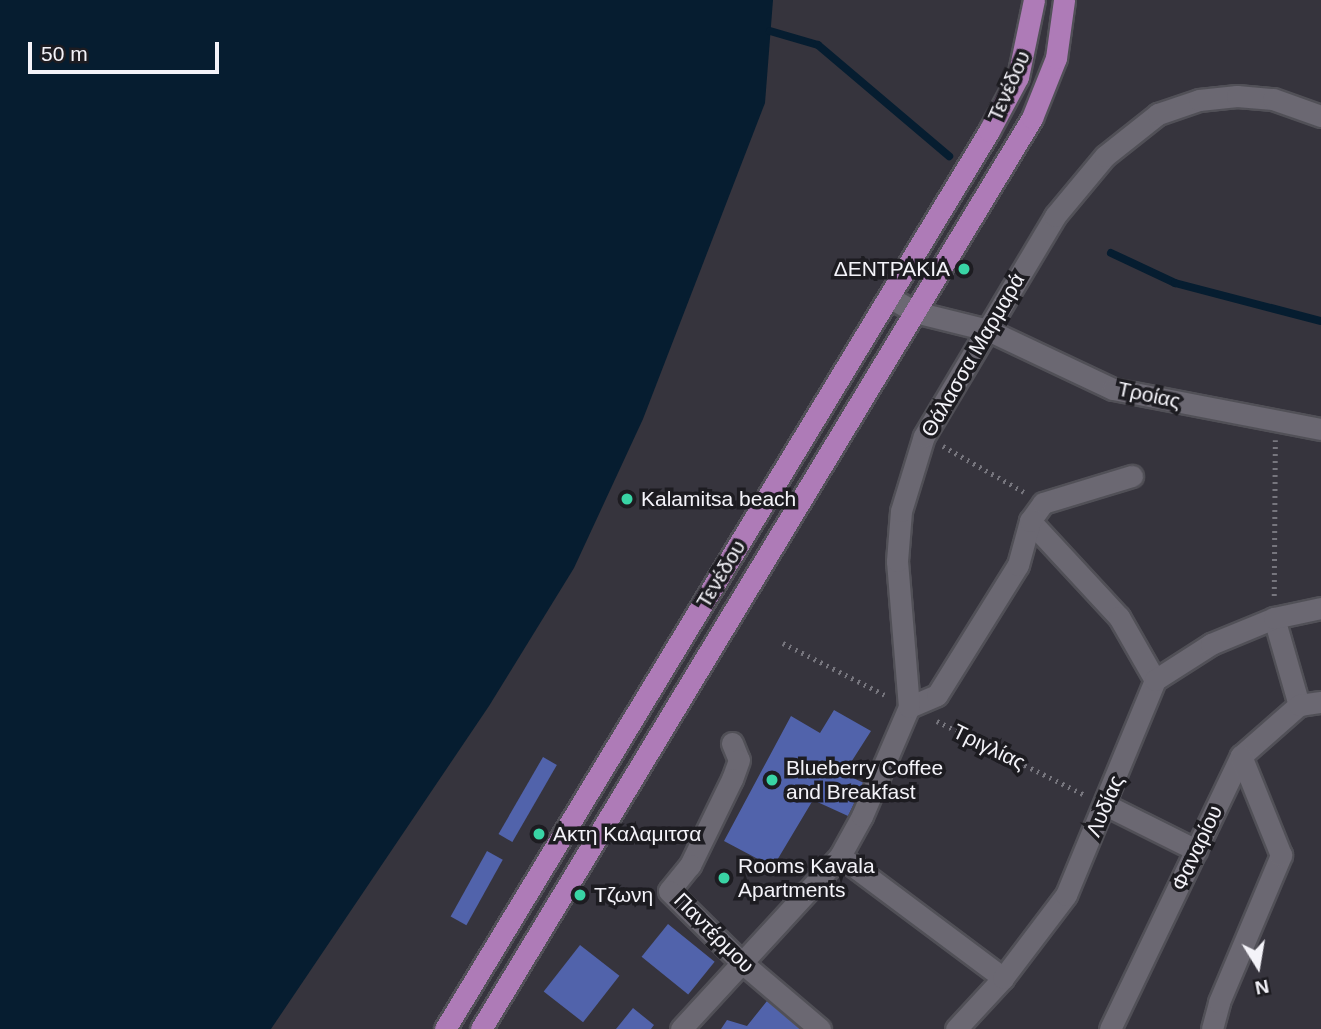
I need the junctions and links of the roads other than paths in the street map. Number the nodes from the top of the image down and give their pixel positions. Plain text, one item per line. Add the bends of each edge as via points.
1 (1034, 0) edge
2 (1064, 0) edge
3 (1321, 116) edge
4 (889, 297) junction
5 (915, 312) junction
6 (988, 330) junction
7 (1321, 429) edge
8 (1132, 476) dead end
9 (1030, 521) junction
10 (1321, 608) edge
11 (1274, 618) junction
12 (1155, 680) junction
13 (1321, 702) edge
14 (1299, 705) junction
15 (909, 707) junction
16 (732, 743) dead end
17 (1241, 756) junction
18 (1106, 805) junction
19 (1196, 850) junction
20 (840, 856) junction
21 (740, 961) junction
22 (1003, 978) junction
23 (445, 1029) edge
24 (481, 1029) edge
25 (681, 1029) edge
26 (820, 1029) edge
27 (956, 1029) edge
28 (1110, 1029) edge
29 (1212, 1029) edge

1 - 4 main road, Τενέδου via 1018,77
2 - 5 main road, Τενέδου via 1056,58 1032,118
3 - 6 street, Θάλασσα Μαρμαρά via 1273,99 1237,96 1199,100 1158,114 1105,156 1055,216
4 - 5 street, Τροίας
4 - 23 main road, Τενέδου
5 - 6 street, Τροίας
5 - 24 main road, Τενέδου
6 - 7 street, Τροίας via 1113,388
6 - 15 street, Θάλασσα Μαρμαρά via 924,436 901,511 897,561
8 - 9 street via 1044,503
9 - 12 street via 1119,617
9 - 15 street via 1018,565 937,695
10 - 11 street
11 - 12 street via 1211,643
11 - 14 street
12 - 18 street, Λυδίας
13 - 14 street
14 - 17 street, Φαναρίου
15 - 20 street, Θάλασσα Μαρμαρά
16 - 21 street, Παντέρμου via 739,760 732,779 690,865 669,891
17 - 19 street, Φαναρίου
17 - 29 street via 1281,855
18 - 19 street
18 - 22 street, Λυδίας via 1066,895
19 - 28 street, Φαναρίου
20 - 21 street, Θάλασσα Μαρμαρά
20 - 22 street
21 - 25 street, Θάλασσα Μαρμαρά
21 - 26 street, Παντέρμου
22 - 27 street, Λυδίας

